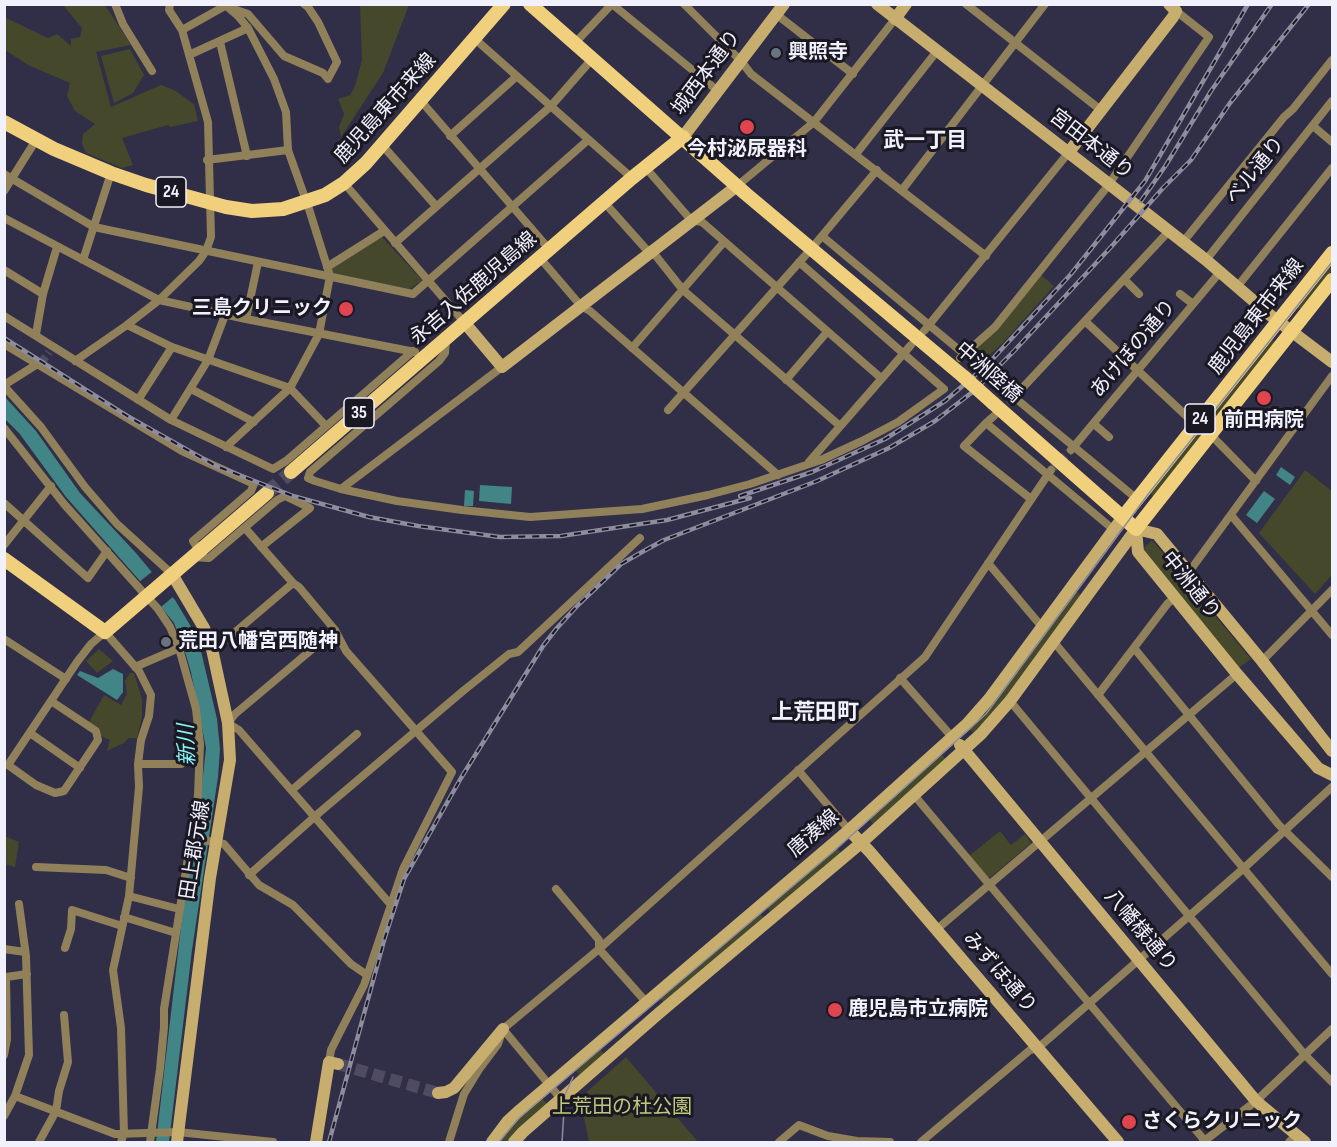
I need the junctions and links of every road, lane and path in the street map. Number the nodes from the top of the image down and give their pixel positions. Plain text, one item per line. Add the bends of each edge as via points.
1 (115, 4) edge
2 (170, 4) edge
3 (304, 4) edge
4 (504, 4) edge
5 (530, 4) edge
6 (612, 4) edge
7 (877, 4) edge
8 (906, 4) edge
9 (1045, 4) edge
10 (224, 5) edge
11 (688, 6) edge
12 (970, 6) edge
13 (1173, 8) edge
14 (780, 9) edge
15 (895, 19) junction
16 (248, 28) junction
17 (182, 30) junction
18 (475, 39) junction
19 (220, 42) junction
20 (1015, 43) junction
21 (574, 44) junction
22 (937, 51) junction
23 (189, 55) junction
24 (592, 59) junction
25 (1332, 60) edge
26 (741, 61) junction
27 (152, 71) dead end
28 (853, 74) junction
29 (517, 76) junction
30 (983, 86) junction
31 (718, 91) junction
32 (421, 101) junction
33 (1332, 101) edge
34 (550, 106) junction
35 (1102, 111) junction
36 (4, 122) edge
37 (814, 122) junction
38 (1313, 126) junction
39 (450, 136) junction
40 (683, 137) junction
41 (36, 140) junction
42 (588, 140) junction
43 (1332, 142) edge
44 (383, 146) junction
45 (288, 150) junction
46 (1069, 152) junction
47 (856, 154) junction
48 (247, 156) junction
49 (207, 160) junction
50 (645, 167) junction
51 (1332, 168) edge
52 (480, 169) junction
53 (877, 170) junction
54 (111, 173) junction
55 (8, 177) edge
56 (632, 178) junction
57 (344, 183) junction
58 (1109, 184) junction
59 (737, 186) junction
60 (902, 190) junction
61 (4, 191) edge
62 (307, 202) junction
63 (604, 202) junction
64 (210, 204) junction
65 (436, 206) junction
66 (511, 206) junction
67 (4, 218) edge
68 (691, 220) junction
69 (94, 227) junction
70 (384, 231) junction
71 (1169, 231) junction
72 (822, 236) junction
73 (724, 242) junction
74 (1183, 242) junction
75 (395, 243) junction
76 (57, 247) junction
77 (811, 249) junction
78 (206, 251) junction
79 (651, 253) junction
80 (1332, 253) edge
81 (545, 254) junction
82 (986, 256) junction
83 (83, 260) junction
84 (1206, 260) junction
85 (258, 262) junction
86 (799, 262) junction
87 (327, 267) junction
88 (4, 270) edge
89 (1220, 272) junction
90 (330, 276) junction
91 (1125, 280) junction
92 (1332, 280) edge
93 (428, 282) junction
94 (1238, 286) junction
95 (776, 288) junction
96 (683, 290) junction
97 (43, 294) junction
98 (1139, 294) dead end
99 (1180, 294) dead end
100 (159, 300) junction
101 (1193, 304) junction
102 (581, 306) junction
103 (225, 315) junction
104 (4, 316) edge
105 (246, 319) junction
106 (1278, 321) junction
107 (464, 322) junction
108 (1086, 322) junction
109 (127, 325) junction
110 (926, 328) junction
111 (828, 332) junction
112 (1292, 332) junction
113 (36, 334) junction
114 (319, 334) junction
115 (735, 334) junction
116 (446, 338) junction
117 (4, 344) edge
118 (911, 345) dead end
119 (172, 347) junction
120 (632, 348) junction
121 (420, 353) junction
122 (904, 354) junction
123 (208, 360) junction
124 (75, 361) junction
125 (1332, 362) edge
126 (38, 363) junction
127 (502, 367) junction
128 (1138, 371) junction
129 (947, 375) dead end
130 (1332, 376) edge
131 (881, 378) junction
132 (786, 380) junction
133 (940, 384) junction
134 (4, 386) edge
135 (290, 388) junction
136 (191, 389) junction
137 (684, 392) junction
138 (138, 400) junction
139 (668, 410) dead end
140 (994, 410) junction
141 (171, 420) junction
142 (254, 422) junction
143 (986, 423) junction
144 (1094, 424) junction
145 (1196, 425) junction
146 (326, 426) junction
147 (840, 426) junction
148 (4, 428) edge
149 (1211, 435) junction
150 (1109, 437) dead end
151 (226, 447) junction
152 (1072, 449) junction
153 (808, 463) junction
154 (291, 472) tunnel mouth
155 (1050, 472) junction
156 (778, 475) junction
157 (1256, 481) junction
158 (51, 486) junction
159 (341, 489) junction
160 (267, 494) tunnel mouth
161 (1031, 499) junction
162 (1137, 499) junction
163 (4, 503) edge
164 (1231, 516) junction
165 (1123, 518) junction
166 (23, 521) junction
167 (245, 528) junction
168 (1136, 529) junction
169 (1114, 530) junction
170 (640, 538) dead end
171 (4, 544) edge
172 (261, 547) junction
173 (107, 551) junction
174 (196, 554) junction
175 (4, 559) edge
176 (988, 563) junction
177 (1189, 572) junction
178 (172, 574) junction
179 (293, 583) junction
180 (1332, 590) edge
181 (147, 597) junction
182 (1175, 598) junction
183 (1312, 611) junction
184 (1042, 627) junction
185 (335, 630) junction
186 (105, 632) junction
187 (1332, 635) edge
188 (4, 639) edge
189 (1053, 641) junction
190 (179, 648) junction
191 (1134, 648) junction
192 (212, 649) junction
193 (1262, 661) junction
194 (135, 666) junction
195 (1237, 674) junction
196 (900, 678) junction
197 (66, 679) junction
198 (1098, 695) junction
199 (51, 701) junction
200 (1010, 701) junction
201 (1188, 715) junction
202 (228, 723) junction
203 (416, 732) junction
204 (30, 733) junction
205 (357, 734) dead end
206 (952, 737) junction
207 (964, 750) junction
208 (1332, 751) edge
209 (1146, 752) junction
210 (138, 764) junction
211 (181, 764) dead end
212 (80, 768) junction
213 (798, 770) junction
214 (1332, 776) edge
215 (292, 790) junction
216 (1331, 791) edge
217 (914, 795) junction
218 (1092, 799) junction
219 (316, 817) junction
220 (849, 831) junction
221 (1285, 831) junction
222 (190, 837) junction
223 (216, 841) junction
224 (1040, 842) junction
225 (861, 843) junction
226 (36, 867) dead end
227 (1244, 868) junction
228 (249, 875) junction
229 (1332, 877) edge
230 (131, 878) junction
231 (990, 884) junction
232 (556, 889) dead end
233 (129, 896) junction
234 (19, 904) dead end
235 (391, 905) junction
236 (179, 909) junction
237 (1190, 915) junction
238 (123, 922) junction
239 (936, 930) junction
240 (176, 933) junction
241 (65, 948) dead end
242 (4, 949) edge
243 (599, 949) junction
244 (26, 952) junction
245 (1138, 960) junction
246 (27, 974) junction
247 (1332, 974) edge
248 (367, 975) junction
249 (647, 1003) junction
250 (1090, 1003) junction
251 (64, 1015) dead end
252 (503, 1029) junction
253 (1332, 1029) edge
254 (1038, 1048) junction
255 (4, 1055) edge
256 (1305, 1055) junction
257 (333, 1063) joint
258 (1332, 1082) edge
259 (548, 1086) junction
260 (438, 1093) dead end
261 (15, 1096) junction
262 (561, 1099) junction
263 (1256, 1101) junction
264 (56, 1111) junction
265 (4, 1116) edge
266 (152, 1132) junction
267 (124, 1133) junction
268 (177, 1135) edge
269 (1297, 1140) edge
270 (1204, 1142) edge
271 (39, 1143) edge
272 (121, 1143) edge
273 (150, 1143) edge
274 (273, 1143) edge
275 (316, 1143) edge
276 (449, 1143) edge
277 (492, 1143) edge
278 (514, 1143) edge
279 (779, 1143) edge
280 (890, 1143) edge
281 (921, 1143) edge
282 (1118, 1143) edge

1 - 27 street
2 - 17 street via 169,10
3 - 10 street via 338,62 328,79 284,56 248,14
4 - 18 main road, 鹿児島東市来線 / 24
5 - 21 main road
6 - 21 street
6 - 31 street
7 - 15 street, 宮田本通り
8 - 15 street
9 - 20 street
10 - 16 street
10 - 17 street
11 - 26 street
12 - 20 street
13 - 35 street via 1173,17
13 - 58 street via 1209,37
14 - 26 street, 城西本通り
14 - 28 street
15 - 22 street, 宮田本通り
15 - 28 street
16 - 19 street
16 - 45 street via 286,112
17 - 23 street
18 - 29 street
18 - 32 main road, 鹿児島東市来線 / 24
19 - 23 street
19 - 48 street
20 - 30 street
20 - 35 street
21 - 24 main road
22 - 30 street, 宮田本通り
22 - 47 street
23 - 49 street via 208,122
24 - 34 street
24 - 40 main road
25 - 74 street
26 - 31 street, 城西本通り
26 - 37 street via 751,74
28 - 37 street
29 - 34 street
29 - 39 street
30 - 46 street, 宮田本通り
30 - 60 street
31 - 40 street, 城西本通り
32 - 39 street
32 - 44 main road, 鹿児島東市来線 / 24
33 - 38 street, ベル通り
34 - 42 street
34 - 52 street
35 - 46 street
36 - 41 main road, 鹿児島東市来線 / 24
37 - 47 street
37 - 59 street
38 - 43 street
38 - 84 street, ベル通り
39 - 52 street
40 - 50 main road, 永吉入佐鹿児島線 / 35
40 - 59 main road
41 - 54 main road, 鹿児島東市来線 / 24
41 - 55 street
42 - 56 street
42 - 66 street
44 - 57 main road, 鹿児島東市来線 / 24
44 - 65 street
45 - 48 street
45 - 62 street
46 - 58 street, 宮田本通り
46 - 82 street
47 - 53 street
48 - 49 street
49 - 64 street
50 - 56 main road, 永吉入佐鹿児島線 / 35
50 - 68 street
51 - 94 street
52 - 65 street
52 - 66 street
53 - 60 street
53 - 72 street
54 - 64 main road, 鹿児島東市来線 / 24
54 - 69 street
55 - 61 street
55 - 69 street
56 - 63 main road, 永吉入佐鹿児島線 / 35
57 - 62 main road, 鹿児島東市来線 / 24
57 - 70 street
58 - 71 street, 宮田本通り
58 - 110 street via 995,327 962,356
59 - 68 street
59 - 77 main road
60 - 82 street
62 - 64 main road, 鹿児島東市来線 / 24 via 283,209 252,211
62 - 87 street
63 - 79 street
63 - 81 main road, 永吉入佐鹿児島線 / 35
64 - 78 street
65 - 75 street
66 - 81 street
66 - 93 street
67 - 76 street
68 - 73 street via 702,222
68 - 79 street
69 - 78 street
69 - 83 street
70 - 75 street
70 - 87 street
71 - 74 street, 宮田本通り
71 - 91 street
72 - 77 street
72 - 110 street
73 - 95 street
73 - 96 street
74 - 84 street, 宮田本通り
75 - 93 street
76 - 83 street
76 - 97 street
77 - 86 street
77 - 140 main road, 中洲陸橋, bridge via 964,377
78 - 85 street
78 - 100 street
79 - 96 street
79 - 102 street
80 - 106 main road, 鹿児島東市来線 / 24
81 - 102 street
81 - 107 main road, 永吉入佐鹿児島線 / 35
82 - 110 street
83 - 100 street
84 - 89 street, 宮田本通り
85 - 90 street
85 - 105 street
86 - 95 street
86 - 122 street
87 - 90 street
88 - 97 street
89 - 94 street, 宮田本通り
89 - 101 street, あけぼの通り
90 - 93 street via 413,294
90 - 114 street
91 - 98 street
91 - 108 street
92 - 112 main road, 鹿児島東市来線 / 24
93 - 107 street
94 - 106 street, 宮田本通り
95 - 111 street
95 - 115 street
96 - 115 street
96 - 120 street
97 - 113 street
99 - 101 street
100 - 103 street
100 - 109 street
101 - 128 street, あけぼの通り
102 - 120 street
102 - 127 street
103 - 105 street
103 - 123 street
104 - 113 street
105 - 114 street
106 - 112 street, 宮田本通り
106 - 145 main road, 鹿児島東市来線 / 24
107 - 116 main road, 永吉入佐鹿児島線 / 35
107 - 127 street
108 - 128 street
108 - 152 street via 1012,399
109 - 119 street
109 - 124 street
111 - 131 street
111 - 132 street
112 - 125 street, 宮田本通り
112 - 149 main road, 鹿児島東市来線 / 24
113 - 124 street via 51,349
114 - 121 street
114 - 135 street
115 - 132 street
115 - 137 street
116 - 121 main road, 永吉入佐鹿児島線 / 35
116 - 159 street via 445,353 439,361 310,472 308,478
117 - 126 street
118 - 122 street
119 - 123 street
119 - 138 street
120 - 137 street
121 - 146 street
121 - 154 main road, 永吉入佐鹿児島線 / 35
122 - 131 street
122 - 133 street
123 - 135 street
123 - 136 street
124 - 138 street
126 - 134 street
126 - 174 street via 182,451 254,484 251,491 193,541
127 - 159 street
128 - 144 street, あけぼの通り
128 - 145 street
129 - 133 street
130 - 157 street
131 - 147 street
132 - 147 street
133 - 153 street via 944,389 898,422
134 - 178 street via 117,524
135 - 142 street
135 - 146 street
136 - 141 street
136 - 142 street
137 - 139 street
137 - 156 street
138 - 141 street
140 - 143 street
140 - 165 main road, 中洲陸橋
141 - 151 street
142 - 151 street
143 - 155 street
143 - 161 street via 964,446
144 - 150 street
144 - 152 street, あけぼの通り
145 - 162 main road, 鹿児島東市来線 / 24
146 - 151 street via 273,469
147 - 153 street
148 - 158 street
149 - 157 street
149 - 168 main road, 鹿児島東市来線 / 24
152 - 162 street
153 - 156 street
155 - 161 street
155 - 169 street
156 - 159 street via 642,509 530,517 418,504
157 - 164 street
158 - 166 street
158 - 173 street
160 - 174 main road
161 - 176 street
162 - 165 main road, 鹿児島東市来線 / 24
163 - 166 street
164 - 177 street
164 - 183 street
165 - 168 main road, 中洲陸橋
165 - 169 street, 唐湊線
166 - 171 street
166 - 173 street via 88,578
167 - 172 street
167 - 172 street via 285,496 310,508
167 - 174 street via 209,558
168 - 177 street, 中洲通り via 1157,534
168 - 182 street, 中洲通り via 1138,552
168 - 189 street, 唐湊線
169 - 184 street, 唐湊線
170 - 203 street via 518,652 509,654
172 - 179 street
173 - 181 street
174 - 178 main road
175 - 186 main road
176 - 184 street
176 - 196 street via 925,657
177 - 193 street, 中洲通り
178 - 181 main road
178 - 192 street, 田上郡元線
179 - 185 street
179 - 192 street
180 - 183 street
181 - 186 main road
181 - 190 street via 170,627
182 - 191 street
182 - 195 street, 中洲通り
183 - 187 street
183 - 193 street
184 - 206 street, 唐湊線 via 989,699
185 - 202 street
185 - 203 street via 346,651
186 - 194 street
186 - 197 street
188 - 197 street
189 - 198 street
189 - 200 street, 唐湊線
190 - 194 street
190 - 222 street via 196,709 200,744 198,795
191 - 198 street
191 - 201 street
192 - 202 street, 田上郡元線
193 - 208 street, 中洲通り
194 - 210 street via 151,695
195 - 201 street
195 - 214 street, 中洲通り via 1318,768
196 - 206 street
196 - 213 street
197 - 199 street
198 - 209 street
199 - 204 street
199 - 212 street via 96,731 98,740
200 - 207 street, 唐湊線
200 - 218 street
201 - 209 street
201 - 221 street
202 - 215 street via 239,730
202 - 223 street, 田上郡元線 via 230,760
203 - 219 street
203 - 235 street via 452,772 403,868
204 - 212 street
204 - 212 street via 8,765 26,778 55,793 64,791
205 - 215 street
206 - 207 street, 八幡様通り
206 - 220 street, 唐湊線
207 - 217 street, 唐湊線
207 - 224 street, 八幡様通り
209 - 218 street
209 - 227 street
210 - 211 street
210 - 230 street
213 - 220 street
213 - 243 street
215 - 219 street
216 - 221 street
217 - 225 street, 唐湊線
217 - 231 street
218 - 224 street
218 - 237 street
219 - 228 street
219 - 235 street
220 - 225 street, みずほ通り
220 - 249 street, 唐湊線
221 - 227 street
221 - 229 street
222 - 223 street
222 - 236 street
223 - 228 street via 224,844
223 - 268 street, 田上郡元線
224 - 231 street
224 - 245 street, 八幡様通り
225 - 239 street, みずほ通り
225 - 262 street, 唐湊線
226 - 230 street via 106,870
227 - 237 street
227 - 247 street
228 - 248 street via 293,905
230 - 233 street
231 - 239 street
231 - 250 street
232 - 243 street via 599,940
233 - 236 street
233 - 238 street
234 - 244 street
235 - 248 street
236 - 240 street
237 - 245 street
237 - 256 street
238 - 240 street
238 - 241 street via 72,910
238 - 267 street via 113,970 121,1028
239 - 254 street, みずほ通り
240 - 266 street
242 - 244 street
243 - 249 street
243 - 252 street
244 - 246 street
245 - 250 street
245 - 263 street, 八幡様通り
246 - 255 street via 6,977
246 - 261 street via 29,1055
248 - 257 street via 331,1050
249 - 259 street, 唐湊線
250 - 254 street
250 - 270 street
251 - 264 street via 68,1062
252 - 259 street
252 - 260 street via 454,1088
252 - 276 street via 498,1044 464,1094
253 - 256 street
254 - 281 street via 1030,1050
254 - 282 street, みずほ通り
256 - 258 street
256 - 263 street
257 - 275 street
259 - 262 street
259 - 277 street, 唐湊線 via 507,1122
261 - 264 street
261 - 265 street
262 - 278 street, 唐湊線
263 - 269 street, 八幡様通り
263 - 270 street
264 - 267 street via 115,1134
264 - 271 street
266 - 267 street
266 - 268 street
266 - 273 street
267 - 272 street
268 - 274 street
279 - 280 street via 799,1125 828,1136

